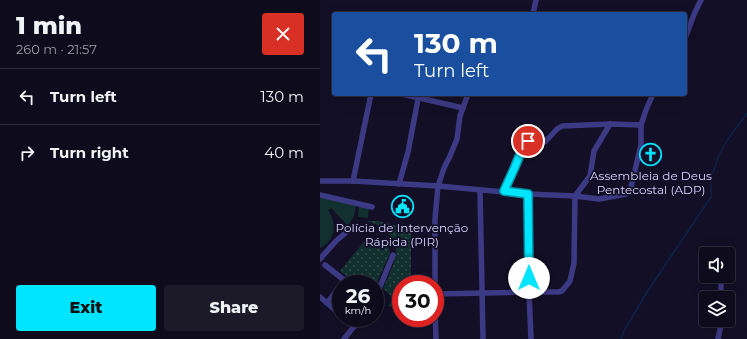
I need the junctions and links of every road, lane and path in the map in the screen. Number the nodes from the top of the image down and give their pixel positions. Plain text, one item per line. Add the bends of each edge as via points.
1 (536, 0) edge
2 (701, 0) edge
3 (533, 12) edge
4 (687, 33) edge
5 (371, 96) edge
6 (419, 96) edge
7 (467, 96) edge
8 (652, 96) edge
9 (463, 108) junction
10 (610, 124) junction
11 (641, 125) junction
12 (320, 181) edge
13 (353, 181) junction
14 (399, 184) junction
15 (438, 186) junction
16 (480, 190) junction
17 (504, 191) junction
18 (528, 194) junction
19 (320, 195) edge
20 (575, 196) junction
21 (372, 207) dead end
22 (349, 230) dead end
23 (393, 255) dead end
24 (320, 259) edge
25 (325, 265) dead end
26 (335, 275) edge
27 (435, 275) edge
28 (384, 278) edge
29 (529, 292) junction
30 (482, 293) junction
31 (444, 294) edge
32 (320, 297) edge
33 (332, 297) edge
34 (327, 303) junction
35 (332, 307) edge
36 (354, 327) edge
37 (436, 327) edge
38 (721, 327) edge
39 (344, 339) edge
40 (436, 339) edge
41 (483, 339) edge
42 (531, 339) edge
43 (718, 339) edge

1 - 3 street
2 - 4 street
5 - 13 street
6 - 9 street
6 - 14 street
7 - 9 street
8 - 11 street
9 - 15 street via 456,139
10 - 11 street
10 - 17 street via 562,126 545,142 528,141
10 - 20 street via 594,151 590,176
11 - 20 street via 641,144 630,191 599,200
12 - 13 street
13 - 14 street
14 - 15 street
15 - 16 street
15 - 27 street
16 - 17 street
16 - 30 street
17 - 18 street
18 - 20 street
18 - 29 street
19 - 21 street
20 - 29 street via 574,263 570,281 562,291
22 - 24 street
23 - 28 street
25 - 26 street
29 - 30 street
29 - 42 street
30 - 31 street
30 - 41 street
32 - 34 street
33 - 34 street
34 - 35 street
36 - 39 street
37 - 40 street
38 - 43 street

